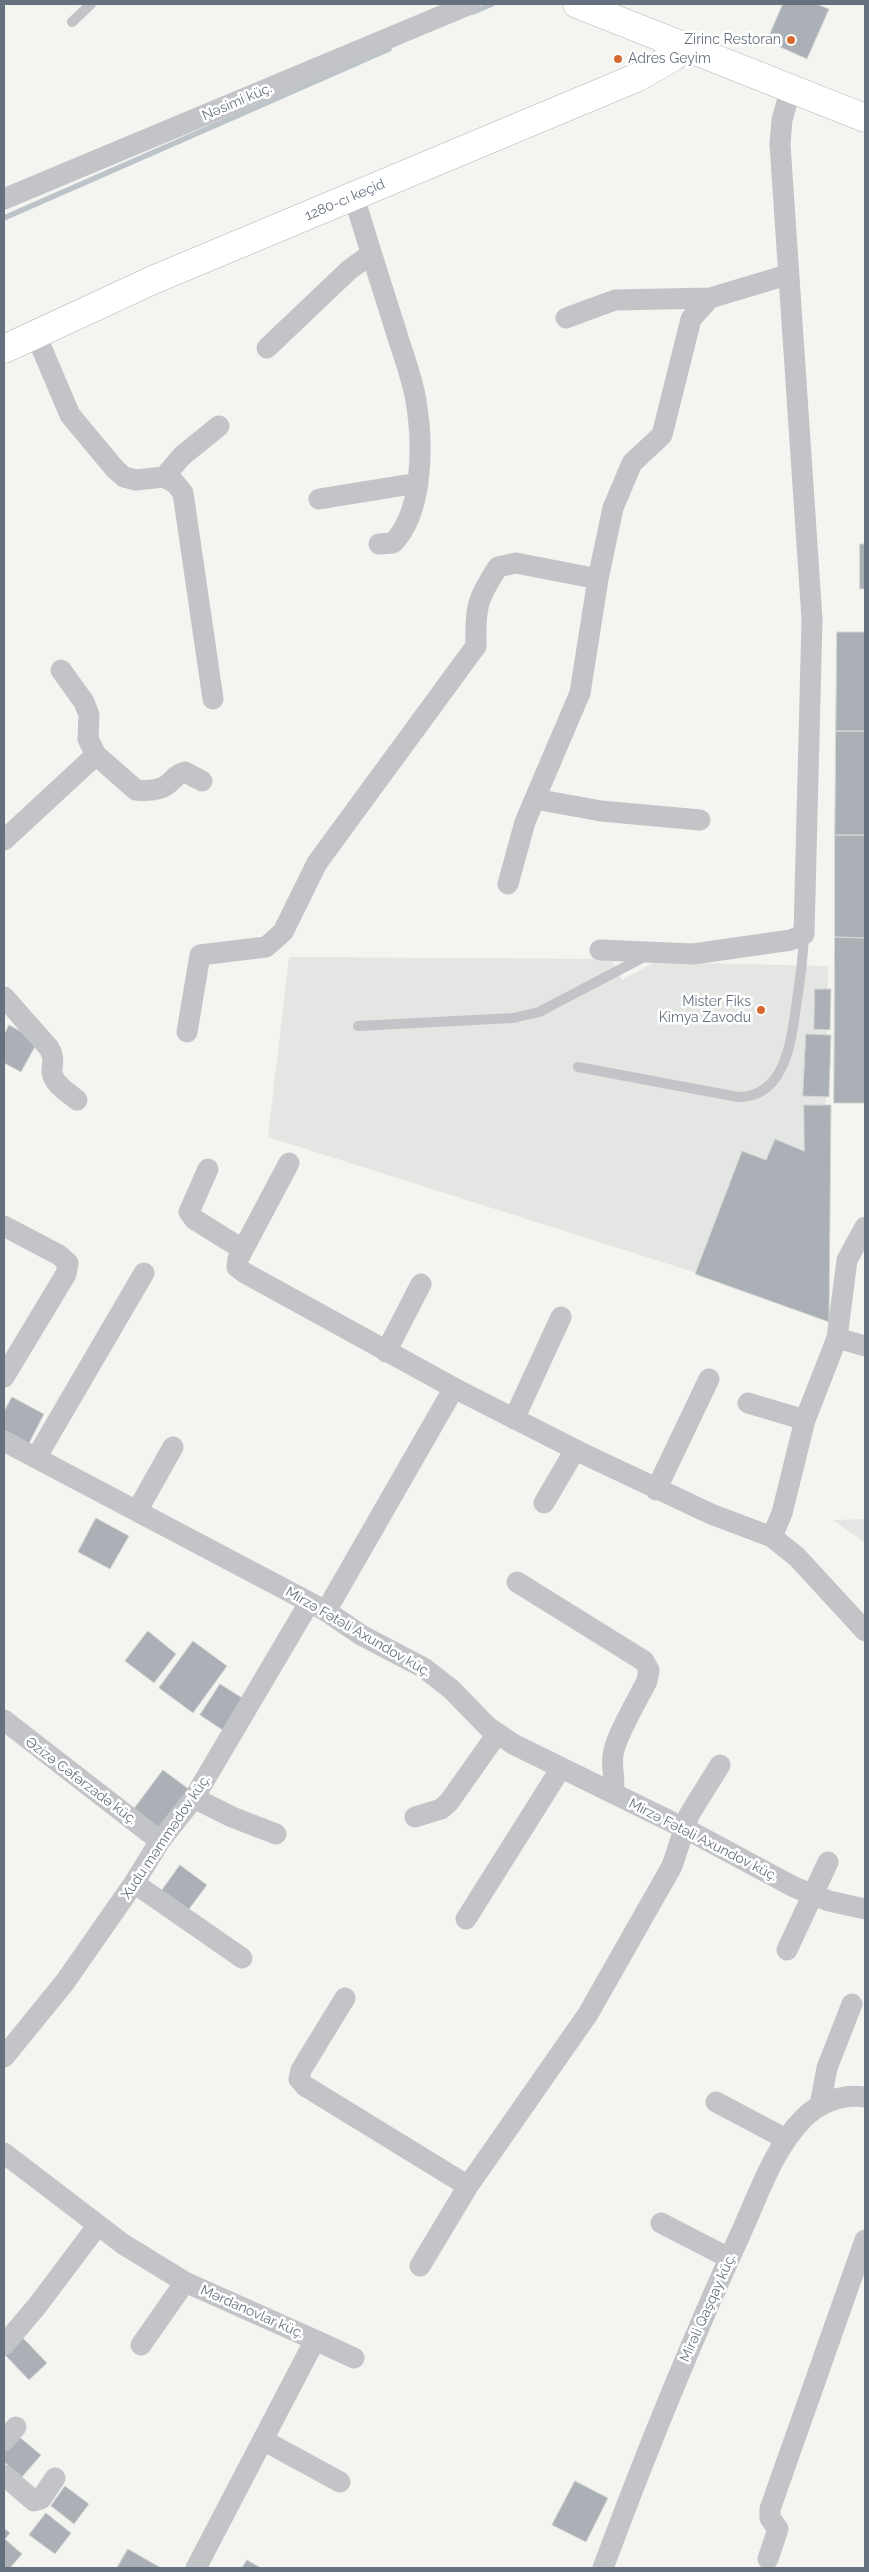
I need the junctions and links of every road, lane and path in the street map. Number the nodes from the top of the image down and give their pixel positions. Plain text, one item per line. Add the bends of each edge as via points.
1 (91, 4) edge
2 (470, 4) edge
3 (579, 4) edge
4 (72, 22) dead end
5 (682, 46) junction
6 (791, 88) junction
7 (865, 118) edge
8 (354, 197) junction
9 (4, 199) edge
10 (372, 254) junction
11 (787, 275) junction
12 (710, 298) junction
13 (566, 318) dead end
14 (36, 334) junction
15 (267, 348) dead end
16 (4, 349) edge
17 (218, 426) dead end
18 (164, 477) junction
19 (418, 483) junction
20 (319, 499) dead end
21 (379, 544) dead end
22 (598, 579) junction
23 (61, 670) dead end
24 (214, 699) dead end
25 (96, 755) junction
26 (202, 781) dead end
27 (535, 799) junction
28 (700, 820) dead end
29 (4, 840) edge
30 (508, 884) dead end
31 (804, 934) junction
32 (600, 950) dead end
33 (651, 953) junction
34 (4, 997) edge
35 (358, 1026) dead end
36 (187, 1032) dead end
37 (578, 1067) dead end
38 (77, 1100) dead end
39 (289, 1163) dead end
40 (208, 1169) dead end
41 (4, 1226) edge
42 (865, 1226) edge
43 (242, 1249) junction
44 (144, 1273) dead end
45 (421, 1284) dead end
46 (561, 1318) dead end
47 (838, 1338) junction
48 (865, 1346) edge
49 (386, 1352) junction
50 (4, 1377) edge
51 (709, 1379) dead end
52 (454, 1388) junction
53 (748, 1403) dead end
54 (514, 1419) junction
55 (805, 1420) junction
56 (4, 1441) edge
57 (173, 1447) dead end
58 (575, 1450) junction
59 (36, 1458) junction
60 (656, 1490) junction
61 (544, 1503) dead end
62 (137, 1511) junction
63 (772, 1537) junction
64 (518, 1582) dead end
65 (317, 1607) junction
66 (865, 1630) edge
67 (4, 1720) edge
68 (496, 1734) junction
69 (720, 1765) dead end
70 (561, 1768) junction
71 (613, 1793) junction
72 (194, 1798) junction
73 (415, 1817) dead end
74 (686, 1829) junction
75 (276, 1834) dead end
76 (160, 1841) junction
77 (828, 1862) dead end
78 (134, 1884) junction
79 (814, 1895) junction
80 (865, 1909) edge
81 (466, 1919) dead end
82 (788, 1950) dead end
83 (242, 1958) dead end
84 (345, 1998) dead end
85 (852, 2004) dead end
86 (4, 2057) edge
87 (865, 2097) edge
88 (716, 2102) dead end
89 (820, 2105) junction
90 (786, 2139) junction
91 (4, 2154) edge
92 (468, 2186) junction
93 (661, 2223) dead end
94 (98, 2225) junction
95 (865, 2240) edge
96 (729, 2258) junction
97 (420, 2266) dead end
98 (185, 2282) junction
99 (315, 2340) junction
100 (4, 2345) edge
101 (141, 2345) dead end
102 (354, 2358) dead end
103 (263, 2440) junction
104 (4, 2475) edge
105 (55, 2478) dead end
106 (340, 2482) dead end
107 (768, 2559) dead end
108 (196, 2568) edge
109 (603, 2568) edge

1 - 4 lane
2 - 9 street, Nəsimi küç.
3 - 5 street
5 - 6 street
5 - 8 street, 1280-cı keçid via 673,57 643,75
6 - 7 street
6 - 11 street via 782,120 780,144
8 - 10 street
8 - 14 street, 1280-cı keçid via 153,280
10 - 15 street via 348,270
10 - 19 street via 413,386 420,437
11 - 12 street
11 - 31 street via 812,619
12 - 13 street via 615,300
12 - 22 street via 691,319 662,434 632,463 613,508
14 - 16 street, 1280-cı keçid
14 - 18 street via 70,415 109,462 124,476 136,480
17 - 18 street via 182,456
18 - 24 street via 175,483 182,493
19 - 20 street
19 - 21 street via 400,535 393,543
22 - 27 street via 580,694
22 - 36 street via 516,563 498,567 475,611 476,646 317,863 284,932 266,947 200,955
23 - 25 street via 84,702 89,715 88,739
25 - 26 street via 136,790 159,789 177,774 185,772
25 - 29 street
27 - 28 street via 601,811
27 - 30 street via 525,822
31 - 33 street via 790,940 711,952
31 - 37 lane via 790,1050 781,1071 768,1087 752,1097
32 - 33 street
33 - 35 lane via 539,1012 513,1018
34 - 38 street via 49,1048 54,1056 52,1075
39 - 43 street
40 - 43 street via 189,1212 194,1219
41 - 50 street via 68,1263 66,1274
42 - 47 street via 847,1260
43 - 49 street via 237,1267 245,1273
44 - 59 street
45 - 49 street
46 - 54 street
47 - 48 street
47 - 55 street
49 - 52 street
51 - 60 street
52 - 54 street
52 - 65 street, Xudu məmmədov küç.
53 - 55 street
54 - 58 street
55 - 63 street via 782,1513
56 - 59 street, Mirzə Fətəli Axundov küç.
57 - 62 street
58 - 60 street
58 - 61 street
59 - 62 street, Mirzə Fətəli Axundov küç.
60 - 63 street
62 - 65 street, Mirzə Fətəli Axundov küç.
63 - 66 street via 797,1557
64 - 71 street via 644,1661 649,1670 647,1681 616,1743
65 - 68 street, Mirzə Fətəli Axundov küç. via 361,1635 424,1668
65 - 72 street, Xudu məmmədov küç.
67 - 76 street, Əzizə Cəfərzadə küç.
68 - 70 street, Mirzə Fətəli Axundov küç.
68 - 73 street via 449,1802 441,1809
69 - 74 street via 689,1815
70 - 71 street, Mirzə Fətəli Axundov küç.
70 - 81 street
71 - 74 street, Mirzə Fətəli Axundov küç.
72 - 75 street
72 - 76 street, Xudu məmmədov küç.
74 - 79 street, Mirzə Fətəli Axundov küç.
74 - 92 street via 672,1866 588,2014
76 - 78 street, Xudu məmmədov küç.
77 - 79 street
78 - 83 street
78 - 86 street, Xudu məmmədov küç. via 65,1982
79 - 80 street, Mirzə Fətəli Axundov küç.
79 - 82 street
84 - 92 street via 301,2070 299,2079 305,2086
85 - 89 street via 827,2068
87 - 89 street, Mirəli Qaşqay küç. via 838,2098
88 - 90 street
89 - 90 street, Mirəli Qaşqay küç. via 803,2118
90 - 96 street, Mirəli Qaşqay küç.
91 - 94 street, Mərdanovlar küç.
92 - 97 street
93 - 96 street
94 - 98 street, Mərdanovlar küç.
94 - 100 street
95 - 107 street via 770,2509 770,2518 778,2529
96 - 109 street, Mirəli Qaşqay küç. via 646,2450
98 - 99 street, Mərdanovlar küç.
98 - 101 street
99 - 102 street
99 - 103 street, Mərdanovlar küç.
103 - 106 street
103 - 108 street, Mərdanovlar küç.
104 - 105 street via 34,2501 41,2499

